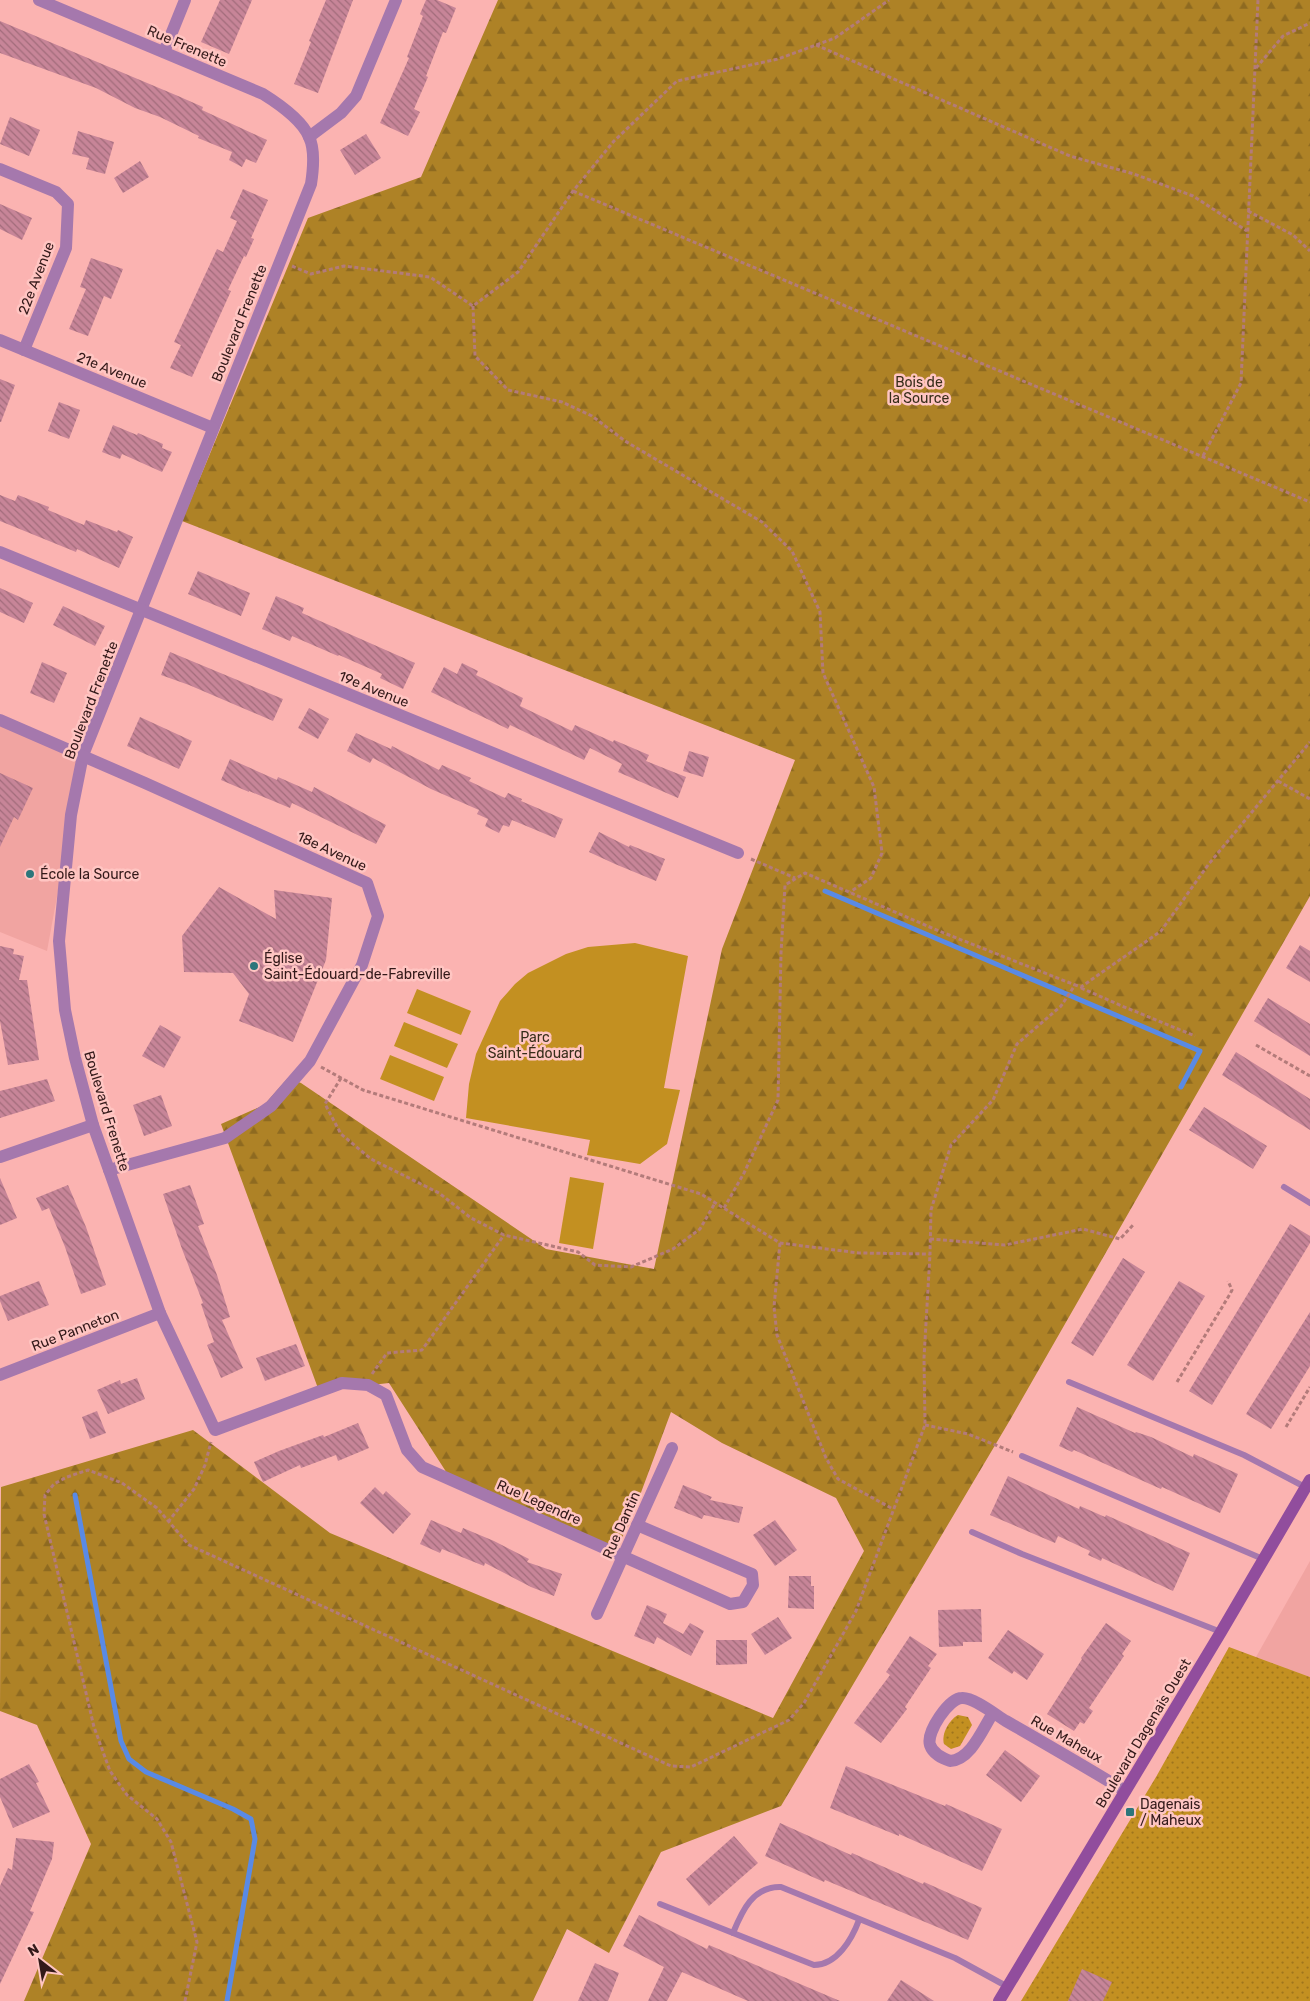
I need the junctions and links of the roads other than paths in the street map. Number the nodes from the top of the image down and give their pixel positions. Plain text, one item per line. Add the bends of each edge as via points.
1 (40, 0) edge
2 (185, 0) edge
3 (396, 0) edge
4 (164, 52) junction
5 (310, 137) junction
6 (0, 169) edge
7 (0, 340) edge
8 (24, 350) junction
9 (213, 428) junction
10 (0, 552) edge
11 (141, 611) junction
12 (0, 720) edge
13 (83, 756) junction
14 (738, 853) road end
15 (93, 1125) junction
16 (0, 1157) edge
17 (109, 1170) junction
18 (1284, 1187) dead end
19 (1310, 1203) edge
20 (160, 1313) junction
21 (0, 1375) edge
22 (1069, 1382) dead end
23 (368, 1385) joint
24 (672, 1448) dead end
25 (1022, 1456) road end
26 (1308, 1483) edge
27 (637, 1525) junction
28 (972, 1532) dead end
29 (623, 1556) junction
30 (1263, 1559) junction
31 (597, 1614) dead end
32 (1221, 1632) junction
33 (993, 1713) junction
34 (1126, 1791) junction
35 (660, 1904) dead end
36 (859, 1920) junction
37 (733, 1933) junction
38 (1008, 1987) junction
39 (999, 2001) edge

1 - 4 street, Rue Frenette
2 - 4 street
3 - 5 street via 356,96 341,113
4 - 5 street, Rue Frenette via 263,94 295,118
5 - 9 street, Boulevard Frenette via 311,184
6 - 8 street, 22e Avenue via 56,192 68,204 66,248
7 - 8 street, 21e Avenue
8 - 9 street, 21e Avenue
9 - 11 street, Boulevard Frenette
10 - 11 street, 19e Avenue
11 - 13 street, Boulevard Frenette
11 - 14 street, 19e Avenue
12 - 13 street, 18e Avenue
13 - 15 street, Boulevard Frenette via 71,815 59,941 65,1010
13 - 17 street, 18e Avenue via 368,883 378,916 362,965 310,1061 271,1106 225,1138
15 - 16 street
15 - 17 street, Boulevard Frenette
17 - 20 street, Boulevard Frenette
18 - 19 lane
20 - 21 street, Rue Panneton
20 - 23 street, Boulevard Frenette via 215,1430 342,1384
22 - 26 lane
23 - 29 street, Rue Legendre via 386,1395 407,1450 422,1467
24 - 27 street, Rue Dantin
25 - 30 lane
26 - 30 main road, Boulevard Dagenais Ouest
27 - 29 street, Rue Dantin
27 - 29 street, Rue Legendre via 752,1574 753,1585 743,1602 730,1604
28 - 32 lane
29 - 31 street, Rue Dantin
30 - 32 main road, Boulevard Dagenais Ouest
32 - 34 main road, Boulevard Dagenais Ouest
33 - 33 street, Rue Maheux via 967,1698 953,1701 930,1734 933,1751 950,1761 960,1759 970,1750
33 - 34 street, Rue Maheux
34 - 38 main road, Boulevard Dagenais Ouest
35 - 37 lane
36 - 37 lane via 846,1947 820,1965 807,1963
36 - 37 lane via 774,1887 760,1892 746,1904
36 - 38 lane via 955,1958
38 - 39 main road, Boulevard Dagenais Ouest

